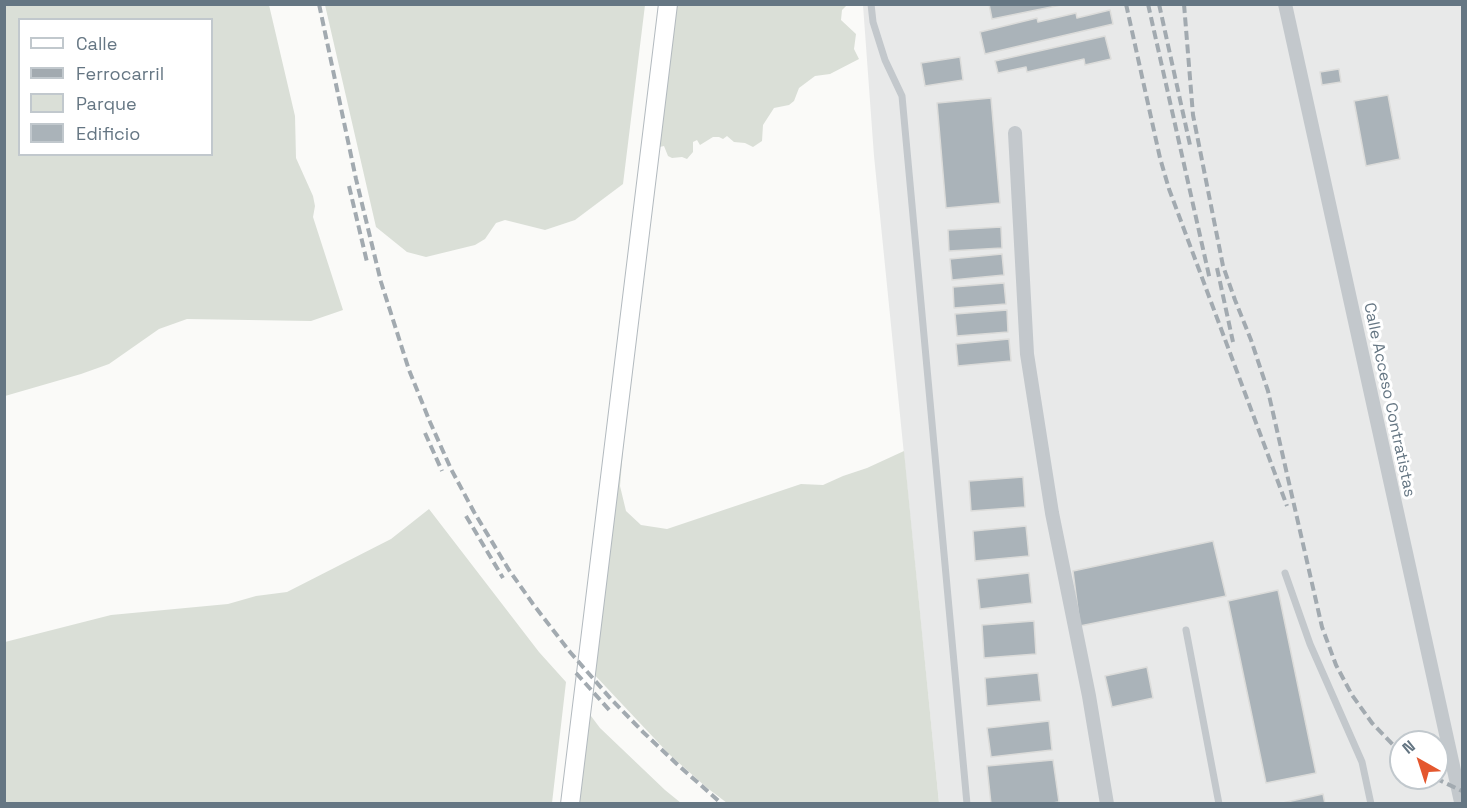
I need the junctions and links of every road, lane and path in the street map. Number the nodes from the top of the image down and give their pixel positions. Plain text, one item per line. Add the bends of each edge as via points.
1 (668, 4) edge
2 (871, 4) edge
3 (1285, 4) edge
4 (1015, 133) dead end
5 (1285, 573) dead end
6 (1186, 630) dead end
7 (1459, 803) edge
8 (570, 804) edge
9 (967, 804) edge
10 (1107, 804) edge
11 (1219, 804) edge
12 (1371, 804) edge

1 - 8 main road
2 - 9 lane via 885,60 902,96
3 - 7 street, Calle Acceso Contratistas
4 - 10 street via 1027,354 1052,513
5 - 12 lane via 1310,644 1362,762
6 - 11 lane

